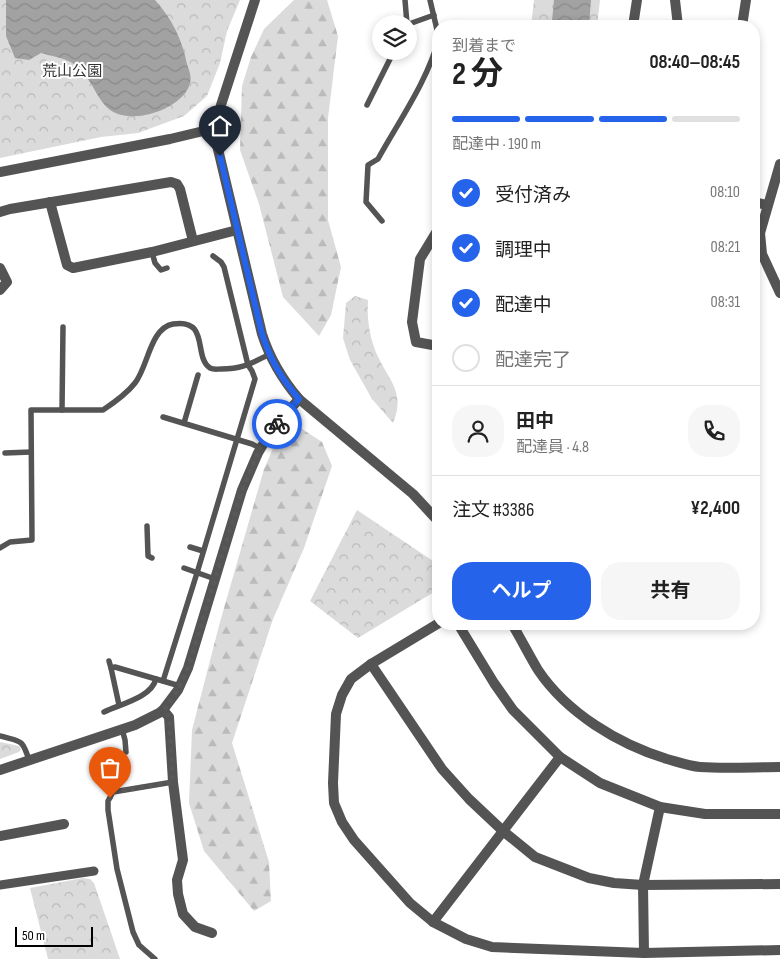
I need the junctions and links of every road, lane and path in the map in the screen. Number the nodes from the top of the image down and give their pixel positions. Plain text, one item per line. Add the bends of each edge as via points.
1 (255, 0) edge
2 (405, 0) edge
3 (430, 0) edge
4 (637, 0) edge
5 (675, 0) edge
6 (746, 0) edge
7 (407, 15) edge
8 (434, 15) junction
9 (435, 20) edge
10 (634, 20) edge
11 (677, 20) edge
12 (743, 20) edge
13 (417, 21) edge
14 (390, 60) edge
15 (432, 61) edge
16 (367, 105) dead end
17 (216, 128) junction
18 (780, 164) edge
19 (0, 172) edge
20 (50, 202) junction
21 (760, 203) edge
22 (767, 205) junction
23 (0, 212) edge
24 (382, 221) dead end
25 (237, 230) junction
26 (760, 234) edge
27 (432, 239) edge
28 (193, 242) junction
29 (152, 252) junction
30 (213, 256) dead end
31 (760, 258) edge
32 (0, 268) edge
33 (167, 268) dead end
34 (0, 290) edge
35 (780, 293) edge
36 (63, 327) dead end
37 (432, 344) edge
38 (268, 355) junction
39 (248, 365) junction
40 (198, 375) dead end
41 (299, 399) junction
42 (62, 410) junction
43 (163, 417) dead end
44 (184, 423) junction
45 (236, 440) junction
46 (260, 448) junction
47 (31, 452) junction
48 (5, 453) dead end
49 (432, 514) edge
50 (149, 531) dead end
51 (190, 547) dead end
52 (0, 548) edge
53 (203, 551) junction
54 (152, 558) dead end
55 (184, 568) dead end
56 (197, 573) junction
57 (216, 579) junction
58 (432, 628) edge
59 (462, 630) edge
60 (515, 630) edge
61 (370, 664) junction
62 (160, 680) junction
63 (180, 686) junction
64 (119, 705) junction
65 (164, 710) junction
66 (104, 712) dead end
67 (122, 729) junction
68 (0, 736) edge
69 (126, 752) dead end
70 (560, 757) junction
71 (29, 760) junction
72 (780, 767) edge
73 (0, 770) edge
74 (173, 782) junction
75 (660, 807) junction
76 (780, 814) edge
77 (64, 824) dead end
78 (503, 831) junction
79 (0, 836) edge
80 (94, 871) dead end
81 (780, 884) edge
82 (0, 885) edge
83 (643, 885) junction
84 (432, 922) junction
85 (212, 933) dead end
86 (780, 950) edge
87 (644, 953) junction
88 (155, 959) edge

1 - 17 street
2 - 7 lane
3 - 8 lane
4 - 10 street
5 - 11 street
6 - 12 street
8 - 9 lane
8 - 13 lane
14 - 16 lane
15 - 24 lane via 378,159 368,165 366,202
17 - 19 street
17 - 25 street
18 - 22 street
20 - 23 street
20 - 28 street via 171,182 180,189
20 - 29 street via 69,267
21 - 22 street
22 - 26 street
25 - 28 street
25 - 38 street
27 - 37 street via 420,259 412,322 416,342
28 - 29 street
29 - 33 lane via 155,263 162,270
30 - 39 lane via 224,267
31 - 35 street
32 - 34 street via 7,282
36 - 42 lane
38 - 39 lane
38 - 41 street
39 - 42 lane via 238,369 209,367 194,329 183,323 170,325 159,331 136,382 108,407 103,410
39 - 45 lane via 255,379
40 - 44 lane
41 - 46 street
41 - 49 street via 413,494
42 - 47 lane via 31,410
43 - 44 lane
44 - 45 lane
45 - 46 lane
45 - 53 lane
46 - 57 street via 242,490
47 - 48 lane
47 - 52 lane via 32,540 10,542
50 - 54 lane via 148,556
51 - 53 lane
53 - 56 lane
55 - 56 lane
56 - 57 lane
56 - 62 lane
57 - 63 street
58 - 61 street
59 - 70 street via 514,710
60 - 72 street via 539,671 556,691 596,726 618,739 656,756 699,767
61 - 78 street via 442,769
61 - 84 street via 351,679 336,714 334,803 354,840 410,903
62 - 63 lane
62 - 64 lane via 144,695
62 - 64 lane via 110,665
63 - 65 street
64 - 66 lane
65 - 67 street
65 - 74 street via 169,717
67 - 69 lane
67 - 71 street
68 - 71 lane via 24,744
70 - 75 street via 600,782
70 - 78 street
71 - 73 street
74 - 85 street via 183,860 177,880 183,914 195,927
74 - 88 lane via 113,792 108,801 117,869 133,932 139,945
75 - 76 street via 705,814
75 - 83 street
77 - 79 street
78 - 83 street via 535,857 558,867 588,878
78 - 84 street
80 - 82 street
81 - 83 street
83 - 87 street
84 - 87 street via 492,947
86 - 87 street

